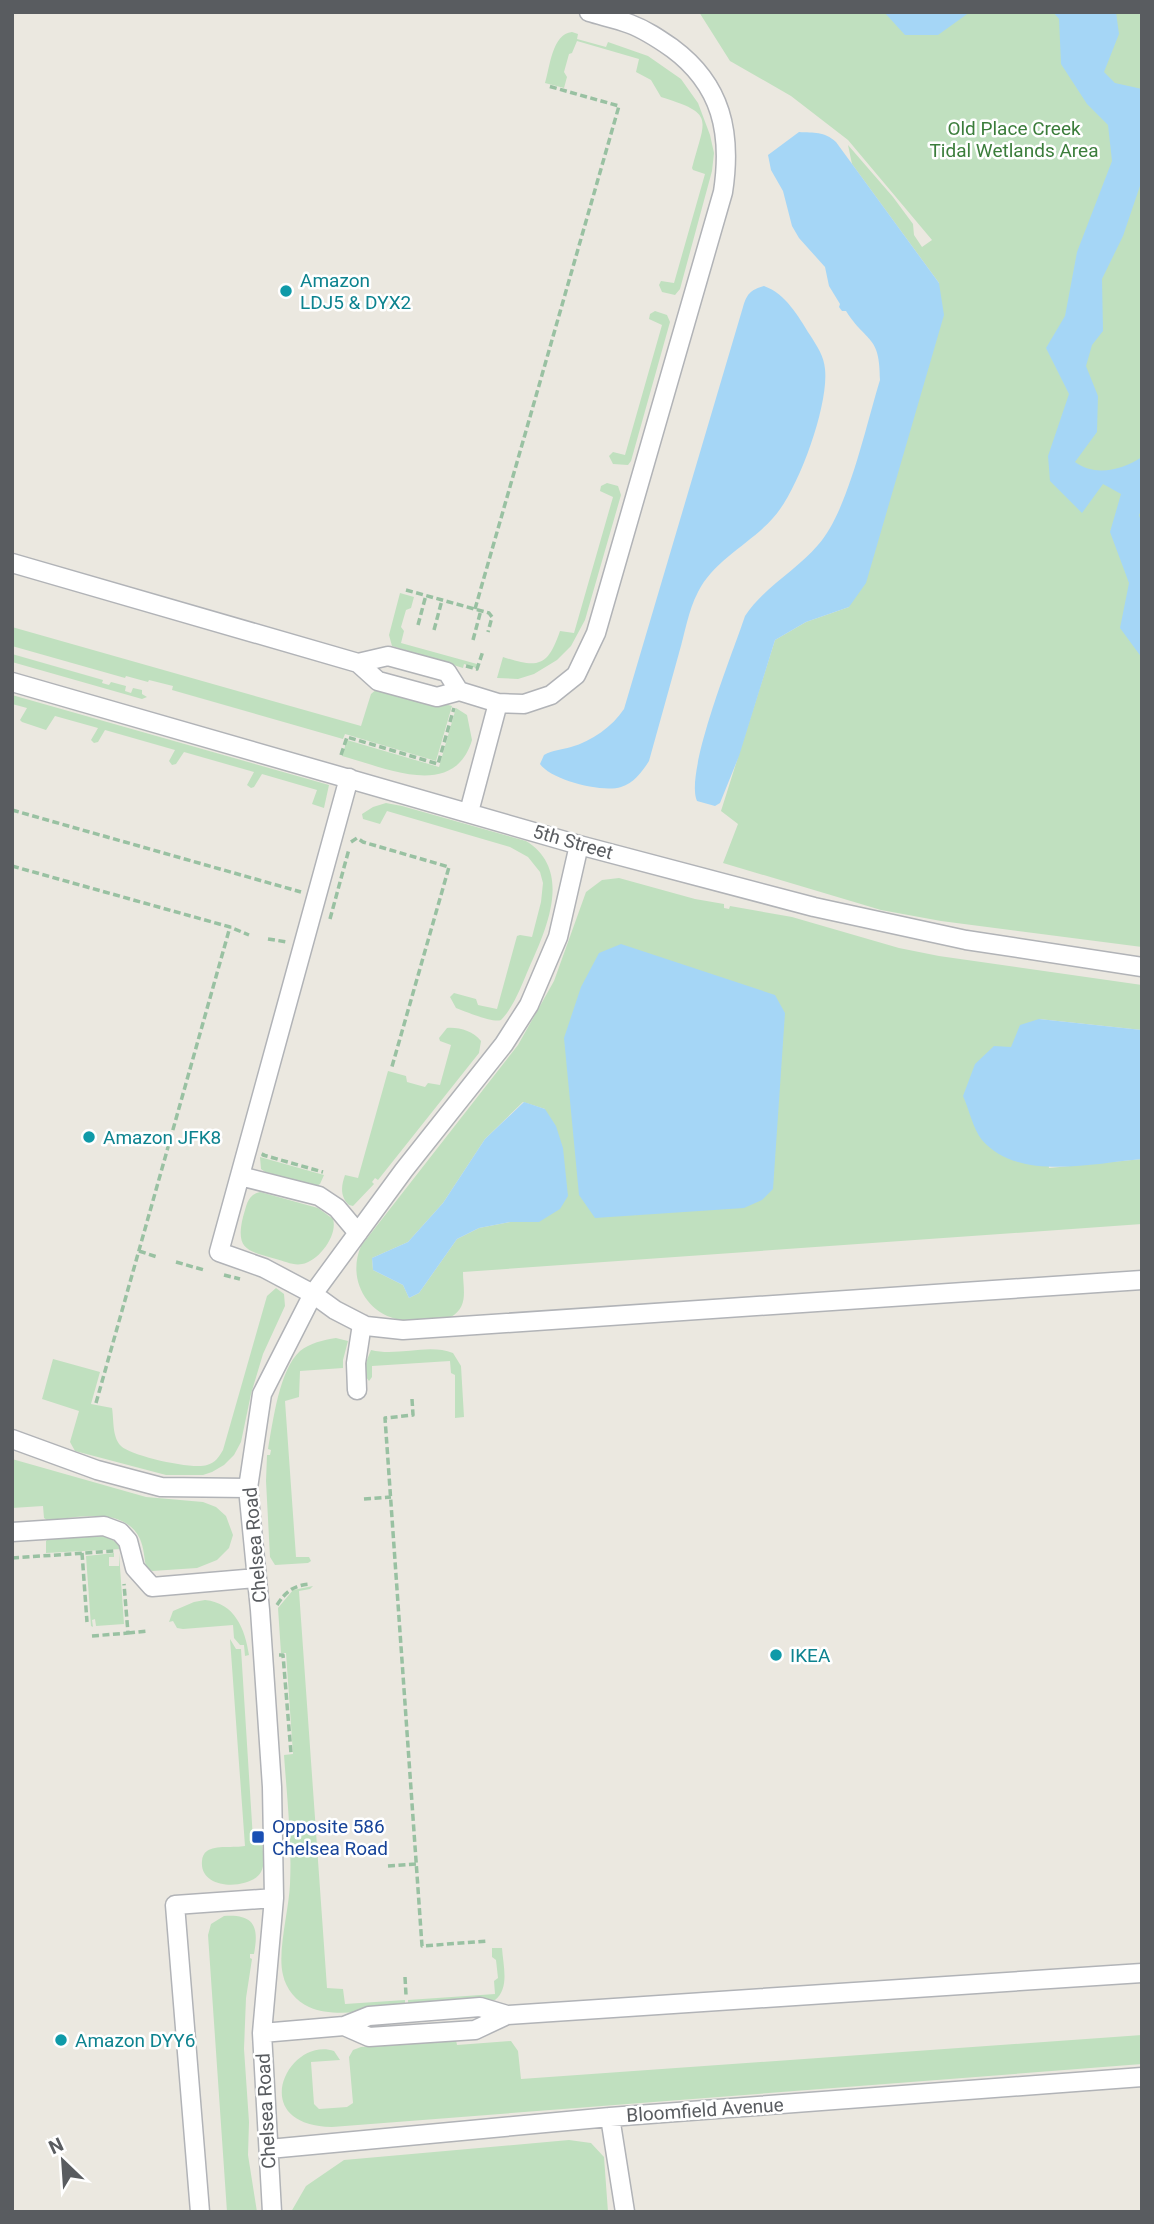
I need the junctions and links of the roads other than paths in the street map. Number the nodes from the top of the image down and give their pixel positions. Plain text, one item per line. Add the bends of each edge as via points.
1 (589, 12) edge
2 (12, 563) edge
3 (358, 663) junction
4 (12, 682) edge
5 (456, 699) junction
6 (498, 703) junction
7 (349, 778) junction
8 (468, 812) junction
9 (579, 845) junction
10 (1142, 967) edge
11 (240, 1176) junction
12 (358, 1233) junction
13 (1142, 1280) edge
14 (313, 1294) junction
15 (362, 1324) junction
16 (357, 1390) dead end
17 (12, 1439) edge
18 (248, 1488) junction
19 (12, 1532) edge
20 (257, 1578) junction
21 (274, 1898) junction
22 (1142, 1973) edge
23 (262, 2032) junction
24 (1142, 2077) edge
25 (610, 2116) junction
26 (269, 2149) junction
27 (200, 2212) edge
28 (272, 2212) edge
29 (625, 2212) edge

1 - 6 street via 654,35 702,75 720,111 727,166 596,633 576,674 551,695 524,704
2 - 3 street
3 - 5 street via 378,681
3 - 5 street via 388,656 447,672
4 - 7 street, 5th Street
5 - 6 street
6 - 8 street
7 - 8 street, 5th Street
7 - 11 street
8 - 9 street, 5th Street
9 - 10 street, 5th Street via 877,922
9 - 12 street, Chelsea Road via 558,937 529,1005 504,1045
11 - 12 street via 319,1196 337,1208
11 - 14 street via 219,1252 264,1268
12 - 14 street, Chelsea Road
13 - 15 street via 403,1330
14 - 15 street
14 - 18 street, Chelsea Road via 262,1394
15 - 16 street
17 - 18 street via 97,1471 162,1487
18 - 20 street, Chelsea Road
19 - 20 street via 104,1526 120,1532 128,1541 135,1568 152,1587
20 - 21 street, Chelsea Road via 272,1787
21 - 23 street, Chelsea Road
21 - 27 street via 175,1905
22 - 23 street via 507,2015 475,2030 369,2037 344,2026
23 - 26 street, Chelsea Road
24 - 25 street, Bloomfield Avenue
25 - 26 street, Bloomfield Avenue
25 - 29 street
26 - 28 street, Chelsea Road

